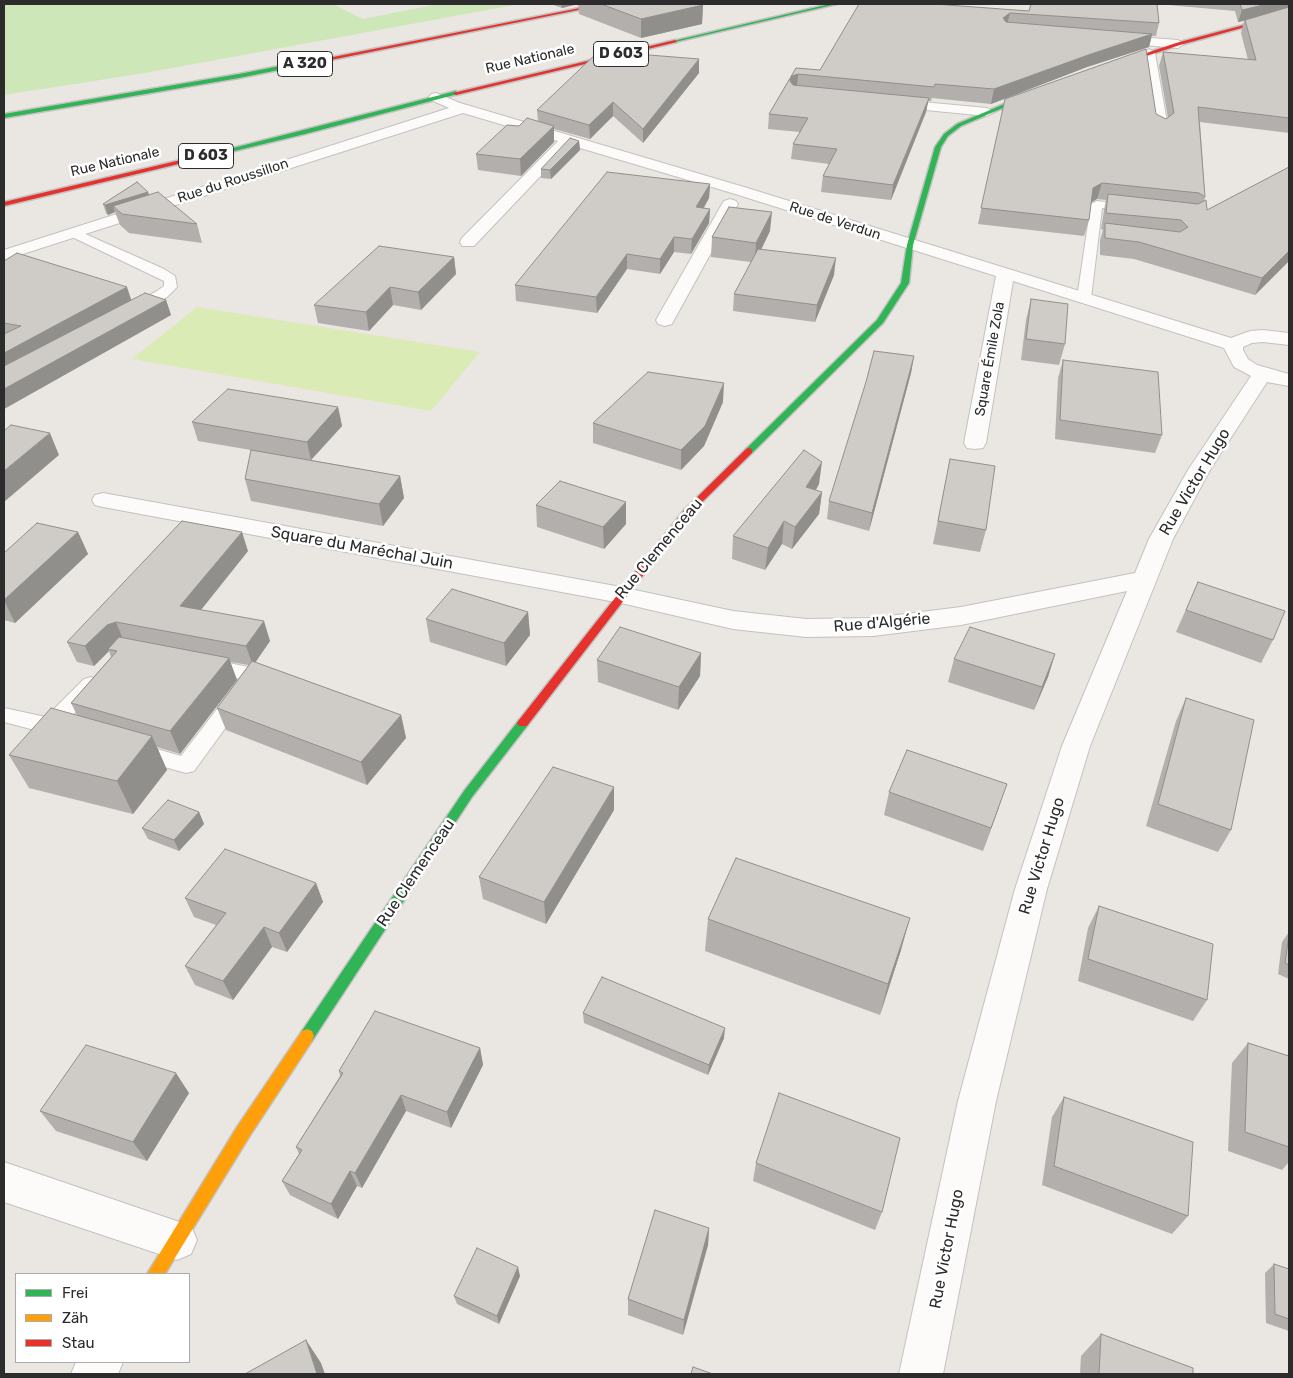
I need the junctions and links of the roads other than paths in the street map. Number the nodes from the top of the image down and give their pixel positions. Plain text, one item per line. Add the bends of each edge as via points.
1 (557, 4) edge
2 (606, 4) edge
3 (835, 4) edge
4 (1289, 14) edge
5 (1103, 38) edge
6 (1178, 44) junction
7 (1149, 53) junction
8 (1102, 69) edge
9 (1050, 88) edge
10 (436, 97) junction
11 (874, 101) edge
12 (4, 104) edge
13 (407, 104) junction
14 (464, 108) junction
15 (987, 112) junction
16 (4, 116) edge
17 (1161, 128) edge
18 (567, 140) junction
19 (738, 190) junction
20 (4, 194) edge
21 (4, 204) edge
22 (1145, 210) edge
23 (74, 232) junction
24 (468, 242) dead end
25 (910, 245) junction
26 (4, 255) edge
27 (1005, 274) junction
28 (1084, 298) junction
29 (120, 317) edge
30 (666, 320) dead end
31 (1289, 339) edge
32 (1234, 345) junction
33 (1276, 377) edge
34 (975, 443) dead end
35 (103, 500) dead end
36 (1144, 579) junction
37 (621, 595) junction
38 (189, 663) edge
39 (104, 672) edge
40 (4, 715) edge
41 (113, 744) edge
42 (4, 1182) edge
43 (177, 1240) junction
44 (156, 1273) edge
45 (100, 1363) edge
46 (93, 1374) edge
47 (921, 1374) edge

1 - 12 main road, A 320 via 298,54
2 - 16 main road, A 320 via 259,73
3 - 10 main road, Rue Nationale / D 603
4 - 6 main road
5 - 6 street
6 - 7 main road
7 - 8 main road
7 - 17 street
9 - 15 main road, Rue Clemenceau
10 - 13 main road, Rue Nationale / D 603
10 - 14 street, Rue de Verdun
11 - 15 street
13 - 20 main road, Rue Nationale / D 603 via 292,126
13 - 21 main road, Rue Nationale / D 603
14 - 18 street, Rue de Verdun
14 - 23 street, Rue du Roussillon
15 - 25 main road, Rue Clemenceau via 959,125 938,147
18 - 19 street, Rue de Verdun
18 - 24 street
19 - 25 street, Rue de Verdun
19 - 30 street
22 - 28 lane via 1097,204 1099,234
23 - 26 street, Rue du Roussillon
23 - 29 lane via 170,279 170,287 162,294
25 - 27 street, Rue de Verdun
25 - 37 main road, Rue Clemenceau via 905,283 880,321 688,511
27 - 28 street, Rue de Verdun
27 - 34 street, Square Émile Zola
28 - 32 street, Rue de Verdun
31 - 32 street via 1250,337
32 - 33 street via 1233,350 1241,363
33 - 36 street, Rue Victor Hugo via 1199,470 1161,539
35 - 37 street, Square du Maréchal Juin
36 - 37 street, Rue d'Algérie via 961,616 874,627 806,628 733,620
36 - 47 street, Rue Victor Hugo via 1076,746 1031,890 977,1101
37 - 43 main road, Rue Clemenceau via 468,794 244,1132
38 - 41 lane via 254,674 186,765
39 - 40 lane via 59,728
42 - 43 street
43 - 44 main road, Rue Clemenceau
45 - 46 street

